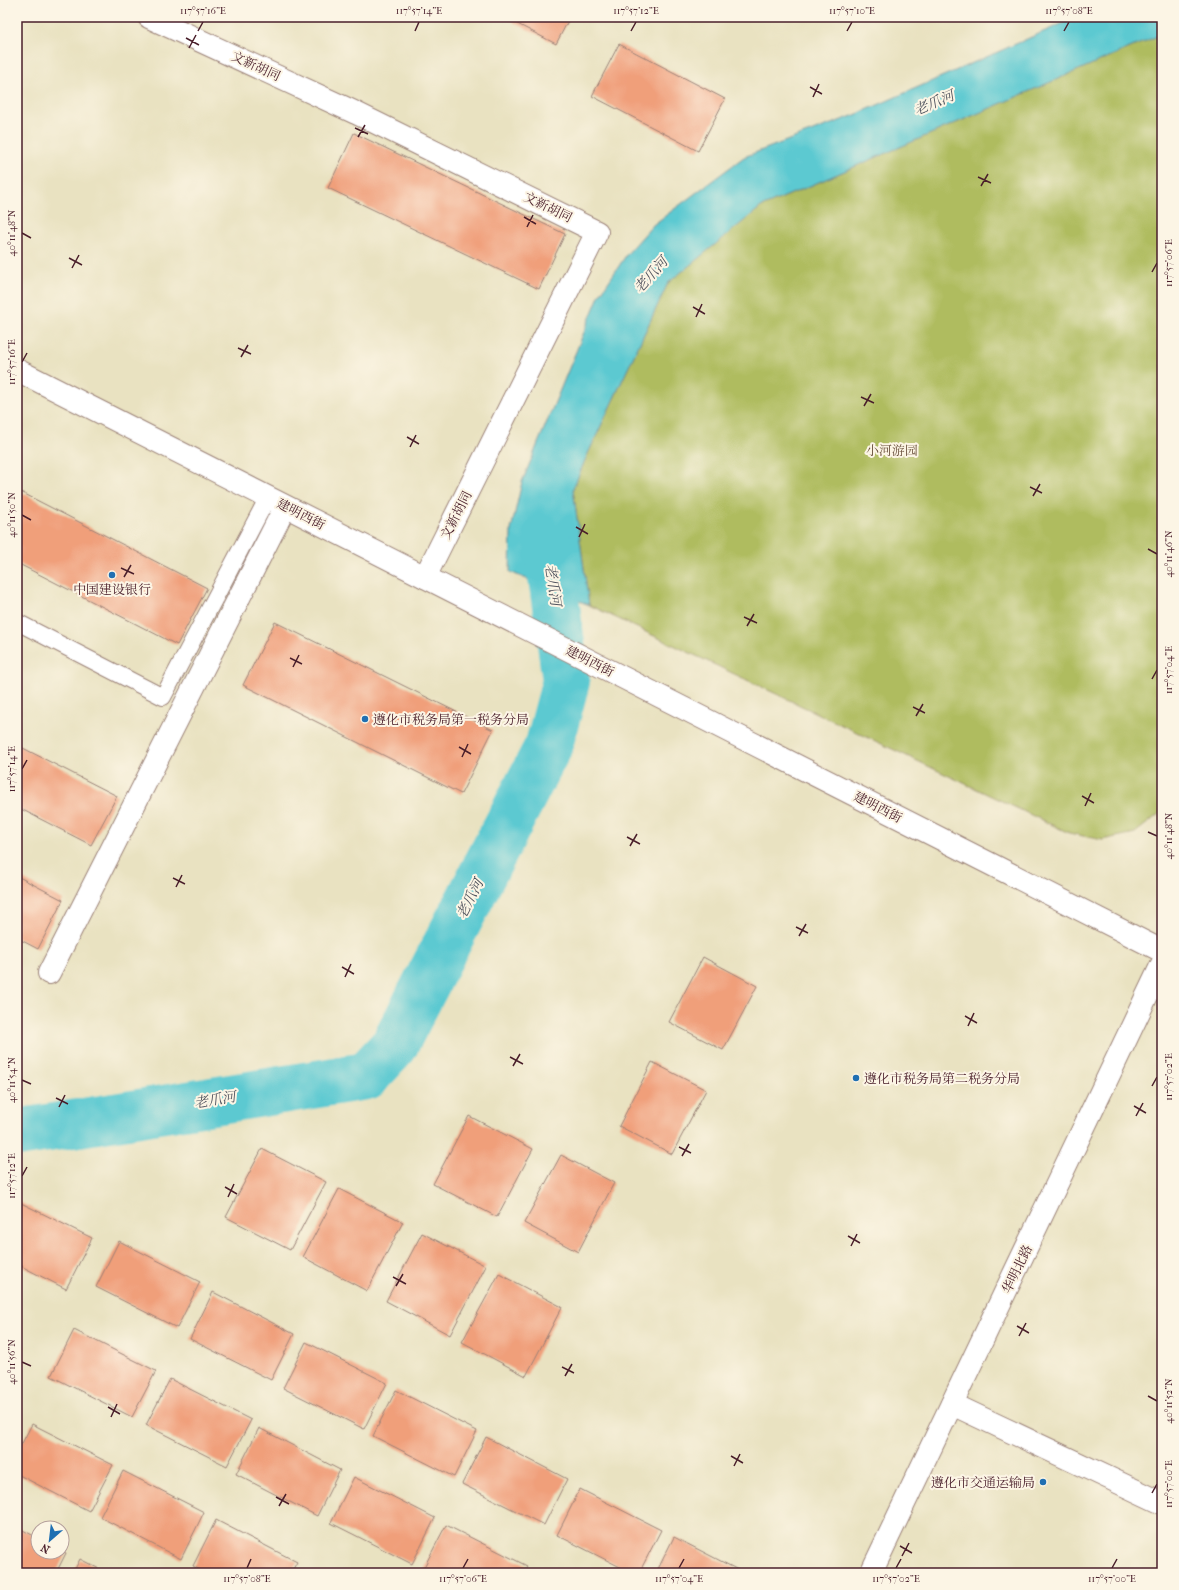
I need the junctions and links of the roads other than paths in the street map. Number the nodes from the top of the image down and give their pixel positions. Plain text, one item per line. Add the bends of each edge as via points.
1 (149, 17) edge
2 (17, 370) edge
3 (277, 502) junction
4 (425, 577) junction
5 (17, 622) edge
6 (1162, 951) edge
7 (1162, 964) edge
8 (49, 973) dead end
9 (952, 1404) junction
10 (1162, 1503) edge
11 (871, 1573) edge

1 - 4 main road, 文新胡同 via 356,113 597,232
2 - 3 main road, 建明西街
3 - 4 main road, 建明西街
3 - 5 lane via 163,697
3 - 8 main road
4 - 6 main road, 建明西街
7 - 9 main road, 华明北路
9 - 10 main road
9 - 11 main road, 华明北路

